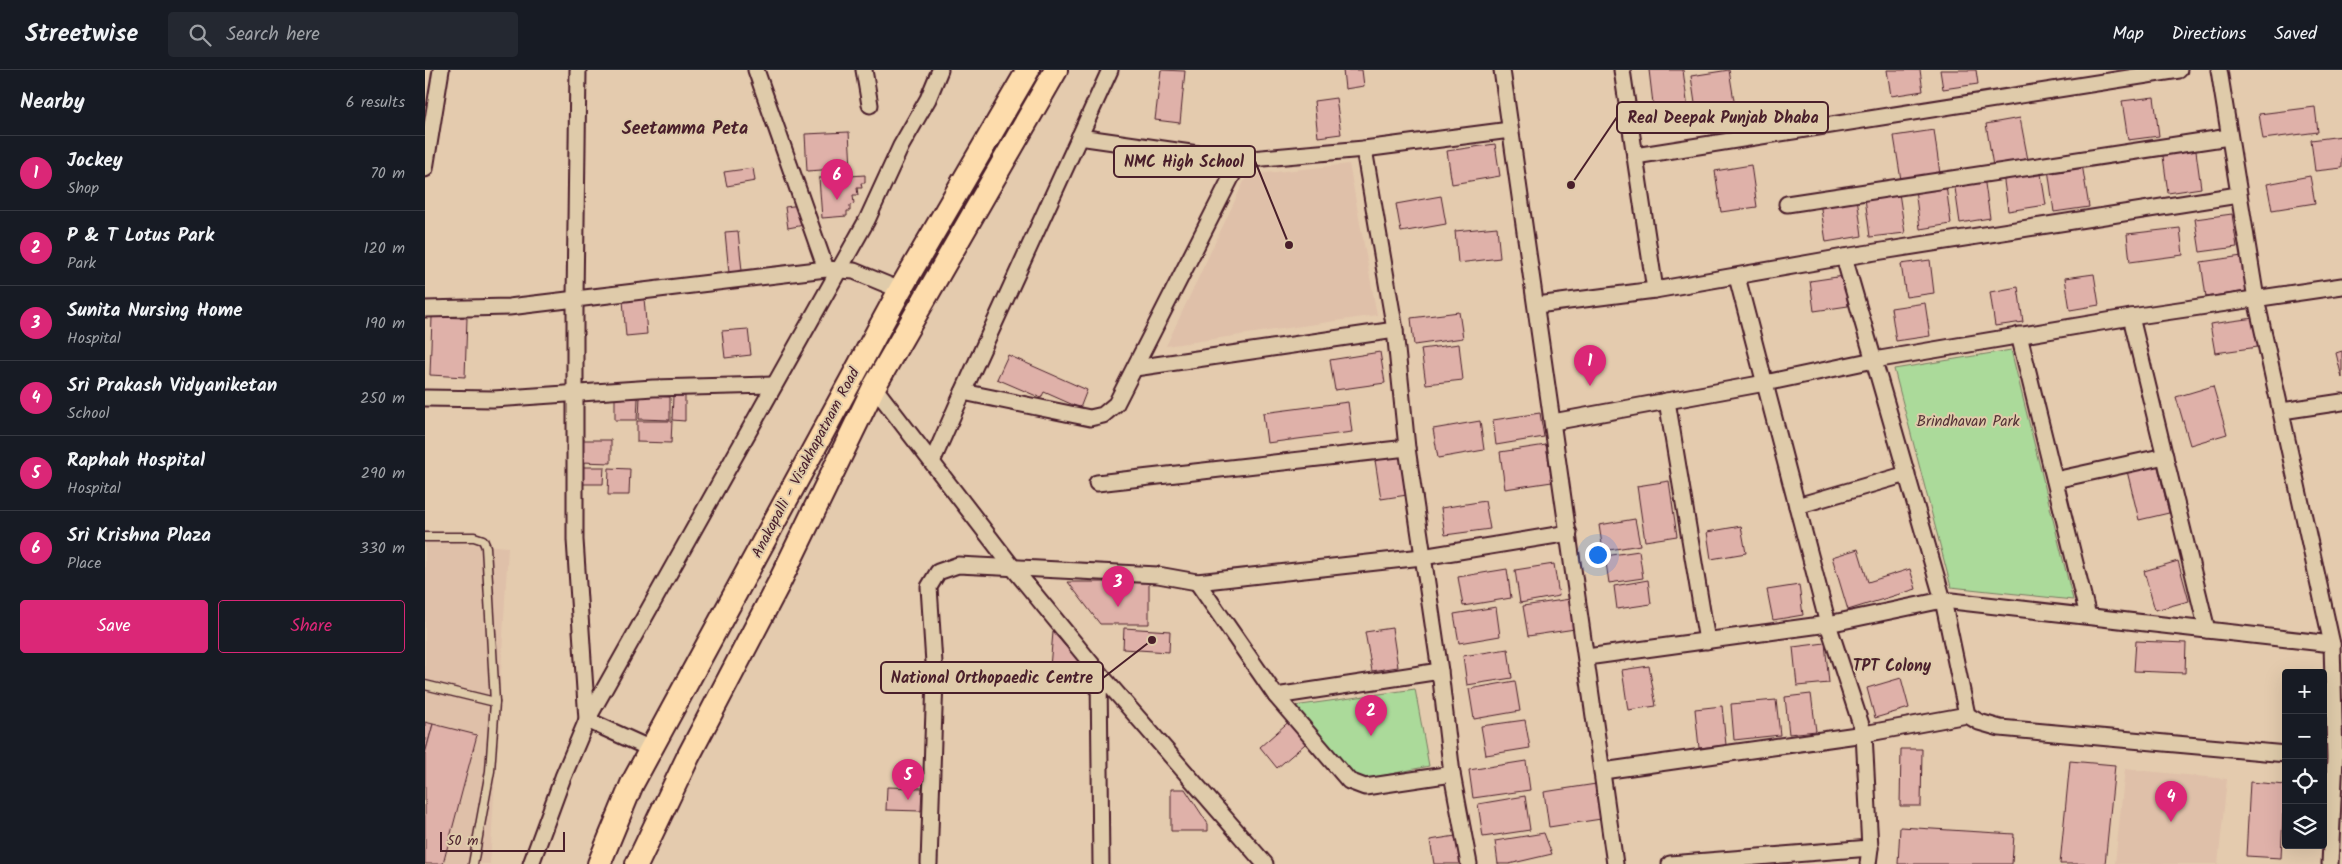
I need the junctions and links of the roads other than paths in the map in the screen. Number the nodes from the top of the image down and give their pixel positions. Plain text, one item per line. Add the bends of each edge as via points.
1 (441, 70) edge
2 (578, 70) edge
3 (756, 70) edge
4 (864, 70) edge
5 (940, 70) edge
6 (1028, 70) edge
7 (1057, 70) edge
8 (1111, 70) edge
9 (1502, 70) edge
10 (1622, 70) edge
11 (2179, 70) edge
12 (2219, 70) edge
13 (870, 106) dead end
14 (1510, 130) junction
15 (1079, 136) junction
16 (2229, 137) junction
17 (1364, 150) junction
18 (1635, 156) junction
19 (1240, 160) junction
20 (425, 169) edge
21 (2238, 195) junction
22 (1787, 204) dead end
23 (1844, 257) junction
24 (831, 270) junction
25 (1737, 277) junction
26 (2342, 286) edge
27 (900, 290) junction
28 (1655, 290) junction
29 (575, 298) junction
30 (2256, 299) junction
31 (1537, 305) junction
32 (425, 310) edge
33 (2131, 317) junction
34 (1395, 330) junction
35 (2019, 335) junction
36 (1874, 360) junction
37 (1135, 368) junction
38 (1765, 383) junction
39 (773, 385) junction
40 (874, 387) junction
41 (963, 392) junction
42 (576, 393) junction
43 (425, 398) edge
44 (1667, 401) junction
45 (2342, 402) edge
46 (2282, 411) junction
47 (1553, 422) junction
48 (1407, 448) junction
49 (2165, 456) junction
50 (932, 462) junction
51 (1907, 474) junction
52 (2055, 480) junction
53 (1097, 482) dead end
54 (1797, 506) junction
55 (1569, 533) junction
56 (425, 537) edge
57 (1422, 557) junction
58 (1015, 569) junction
59 (1197, 582) junction
60 (1943, 600) junction
61 (2088, 616) junction
62 (1828, 624) junction
63 (2207, 630) junction
64 (1707, 640) junction
65 (2332, 644) junction
66 (1587, 657) junction
67 (1440, 671) junction
68 (1099, 673) junction
69 (425, 685) edge
70 (1276, 696) junction
71 (495, 702) junction
72 (1967, 715) junction
73 (587, 720) junction
74 (1864, 734) junction
75 (651, 749) junction
76 (2282, 754) edge
77 (2333, 757) edge
78 (1603, 771) junction
79 (1452, 774) junction
80 (1869, 848) junction
81 (473, 864) edge
82 (531, 864) edge
83 (599, 864) edge
84 (637, 864) edge
85 (929, 864) edge
86 (1101, 864) edge
87 (1265, 864) edge
88 (1469, 864) edge
89 (1615, 864) edge
90 (1670, 864) edge
91 (1868, 864) edge
92 (2330, 864) edge

1 - 20 street
2 - 29 street
3 - 24 street
4 - 13 street
5 - 24 street via 867,220
6 - 27 main road, Anakapalli - Visakhapatnam Road
7 - 40 main road, Anakapalli - Visakhapatnam Road
8 - 15 street
9 - 14 street
10 - 18 street
11 - 18 street
12 - 16 street
14 - 17 street
14 - 31 street
15 - 19 street
15 - 41 street
16 - 21 street
16 - 22 street
17 - 19 street
17 - 34 street
18 - 28 street
19 - 37 street
21 - 23 street
21 - 30 street
23 - 25 street
23 - 36 street
24 - 27 street via 854,271
24 - 29 street
24 - 39 street
25 - 28 street
25 - 38 street
26 - 30 street
27 - 75 main road, Anakapalli - Visakhapatnam Road
28 - 31 street
29 - 32 street via 509,307
29 - 42 street
30 - 33 street
30 - 46 street
31 - 47 street
33 - 35 street
33 - 49 street
34 - 37 street
34 - 48 street
35 - 36 street
35 - 52 street
36 - 38 street
36 - 51 street
37 - 41 street via 1116,404 1103,415 1089,418
38 - 44 street
38 - 54 street
39 - 42 street
39 - 73 street
40 - 50 street
40 - 84 main road, Anakapalli - Visakhapatnam Road
41 - 50 street
42 - 43 street via 493,399
42 - 73 street via 575,540
44 - 47 street
44 - 64 street
45 - 46 street
46 - 65 street
47 - 55 street
48 - 53 street
48 - 57 street
49 - 52 street
49 - 63 street
50 - 58 street
51 - 54 street
51 - 60 street
52 - 61 street
54 - 62 street
55 - 57 street
55 - 66 street
56 - 71 lane via 474,537 483,540 486,547
57 - 59 street
57 - 67 street
58 - 59 street via 1157,574
58 - 68 street
58 - 85 street via 958,565 938,572 929,587 935,678
59 - 70 street
60 - 61 street
60 - 62 street
60 - 72 street
61 - 63 street
62 - 64 street
62 - 74 street
63 - 65 street
64 - 66 street
65 - 77 street
66 - 78 street
67 - 70 street
67 - 79 street
68 - 86 street
68 - 87 street
69 - 71 lane
70 - 79 street via 1325,755 1356,786 1377,786
71 - 81 lane via 490,771
72 - 74 street
72 - 76 street via 2000,728
73 - 75 street
73 - 82 street
74 - 78 street
74 - 80 street
75 - 83 main road, Anakapalli - Visakhapatnam Road via 632,784
77 - 92 street
78 - 89 street
79 - 88 street
80 - 90 street
80 - 91 street

